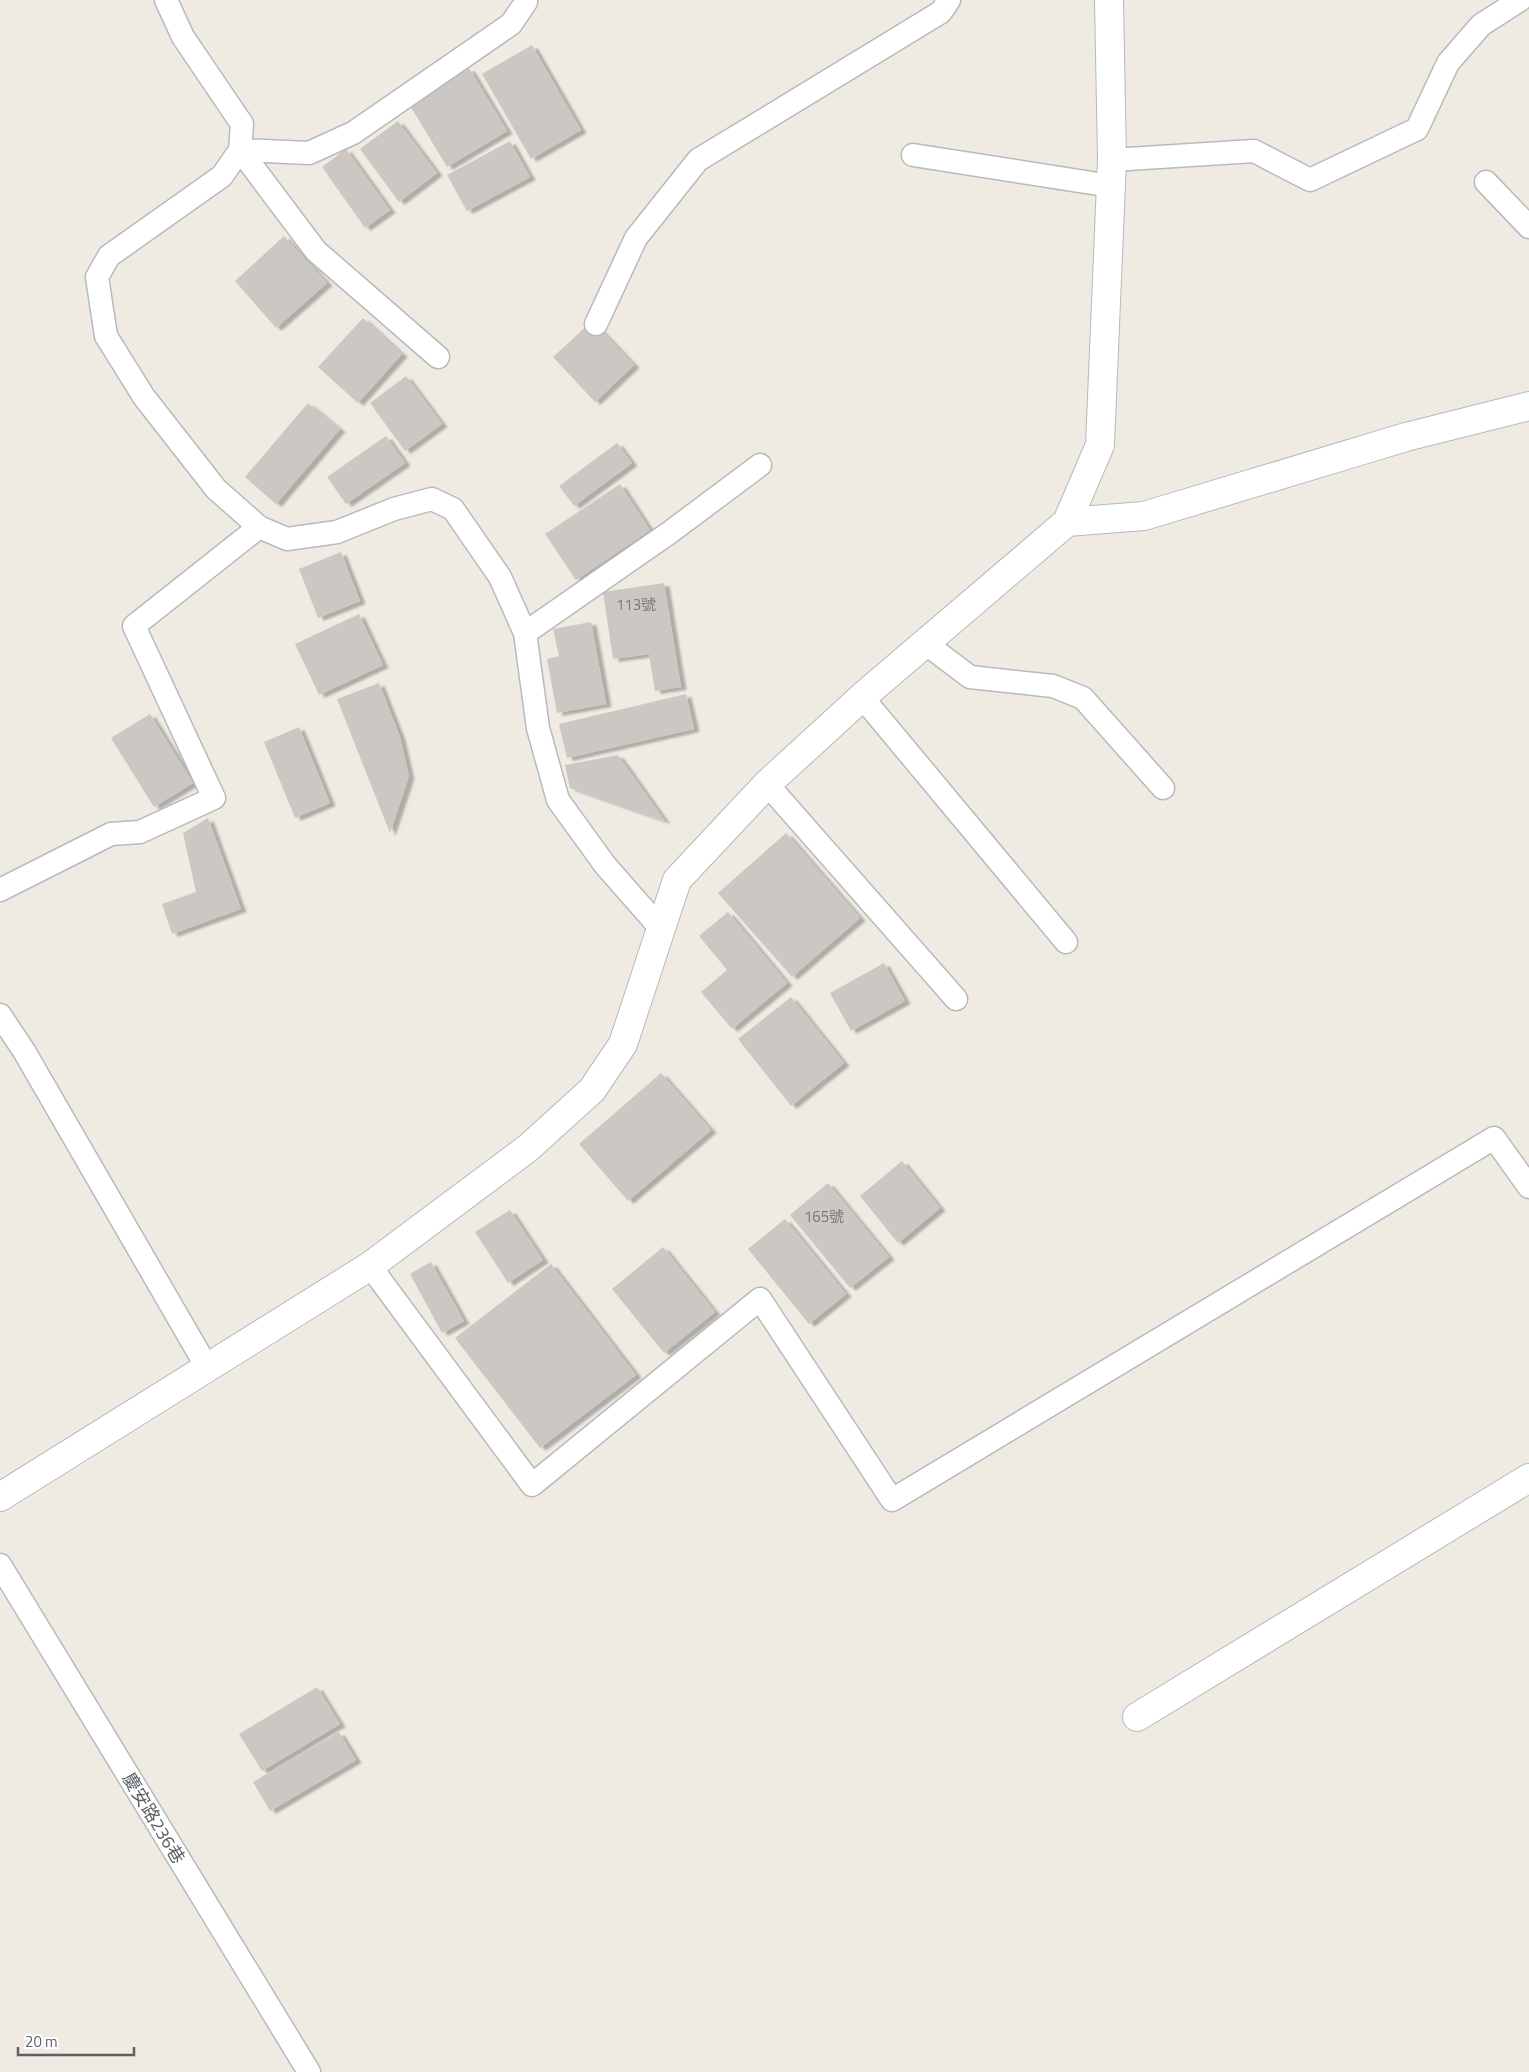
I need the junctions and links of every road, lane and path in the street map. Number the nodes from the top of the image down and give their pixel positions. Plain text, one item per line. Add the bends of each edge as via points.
1 (166, 0) edge
2 (525, 0) edge
3 (949, 0) edge
4 (1109, 0) edge
5 (1520, 0) edge
6 (240, 150) junction
7 (913, 155) dead end
8 (1112, 173) junction
9 (1486, 182) dead end
10 (1529, 228) edge
11 (596, 324) dead end
12 (438, 357) dead end
13 (1529, 406) edge
14 (760, 465) dead end
15 (1067, 522) junction
16 (259, 527) junction
17 (525, 633) junction
18 (925, 643) junction
19 (862, 697) junction
20 (767, 784) junction
21 (1163, 788) dead end
22 (0, 890) edge
23 (662, 930) junction
24 (1066, 942) dead end
25 (956, 999) dead end
26 (0, 1014) edge
27 (1529, 1187) edge
28 (370, 1266) junction
29 (208, 1369) junction
30 (1529, 1478) edge
31 (0, 1497) edge
32 (0, 1565) edge
33 (1137, 1717) dead end
34 (309, 2072) edge

1 - 6 lane via 183,37 242,124
2 - 6 lane via 511,24 353,133 309,153
3 - 11 lane via 941,12 698,160 636,238
4 - 8 street
5 - 8 lane via 1481,25 1448,63 1417,129 1310,180 1254,151
6 - 12 lane via 316,251
6 - 16 lane via 222,176 109,256 97,277 106,336 144,397 216,489
7 - 8 lane
8 - 15 street via 1100,445
9 - 10 lane
13 - 15 street via 1406,437 1144,516
14 - 17 lane
15 - 18 street
16 - 17 lane via 287,540 337,532 394,509 432,499 453,509 464,524 505,586
16 - 22 lane via 134,626 214,798 140,832 111,834
17 - 23 lane via 538,728 558,800 605,864
18 - 19 street
18 - 21 lane via 970,678 1053,686 1083,698
19 - 20 street
19 - 24 lane
20 - 23 street via 677,880
20 - 25 lane
23 - 28 street via 623,1044 592,1090 528,1148
26 - 29 lane
27 - 28 lane via 1494,1138 892,1500 760,1299 532,1486
28 - 29 street
29 - 31 street
30 - 33 street
32 - 34 lane, 慶安路236巷

